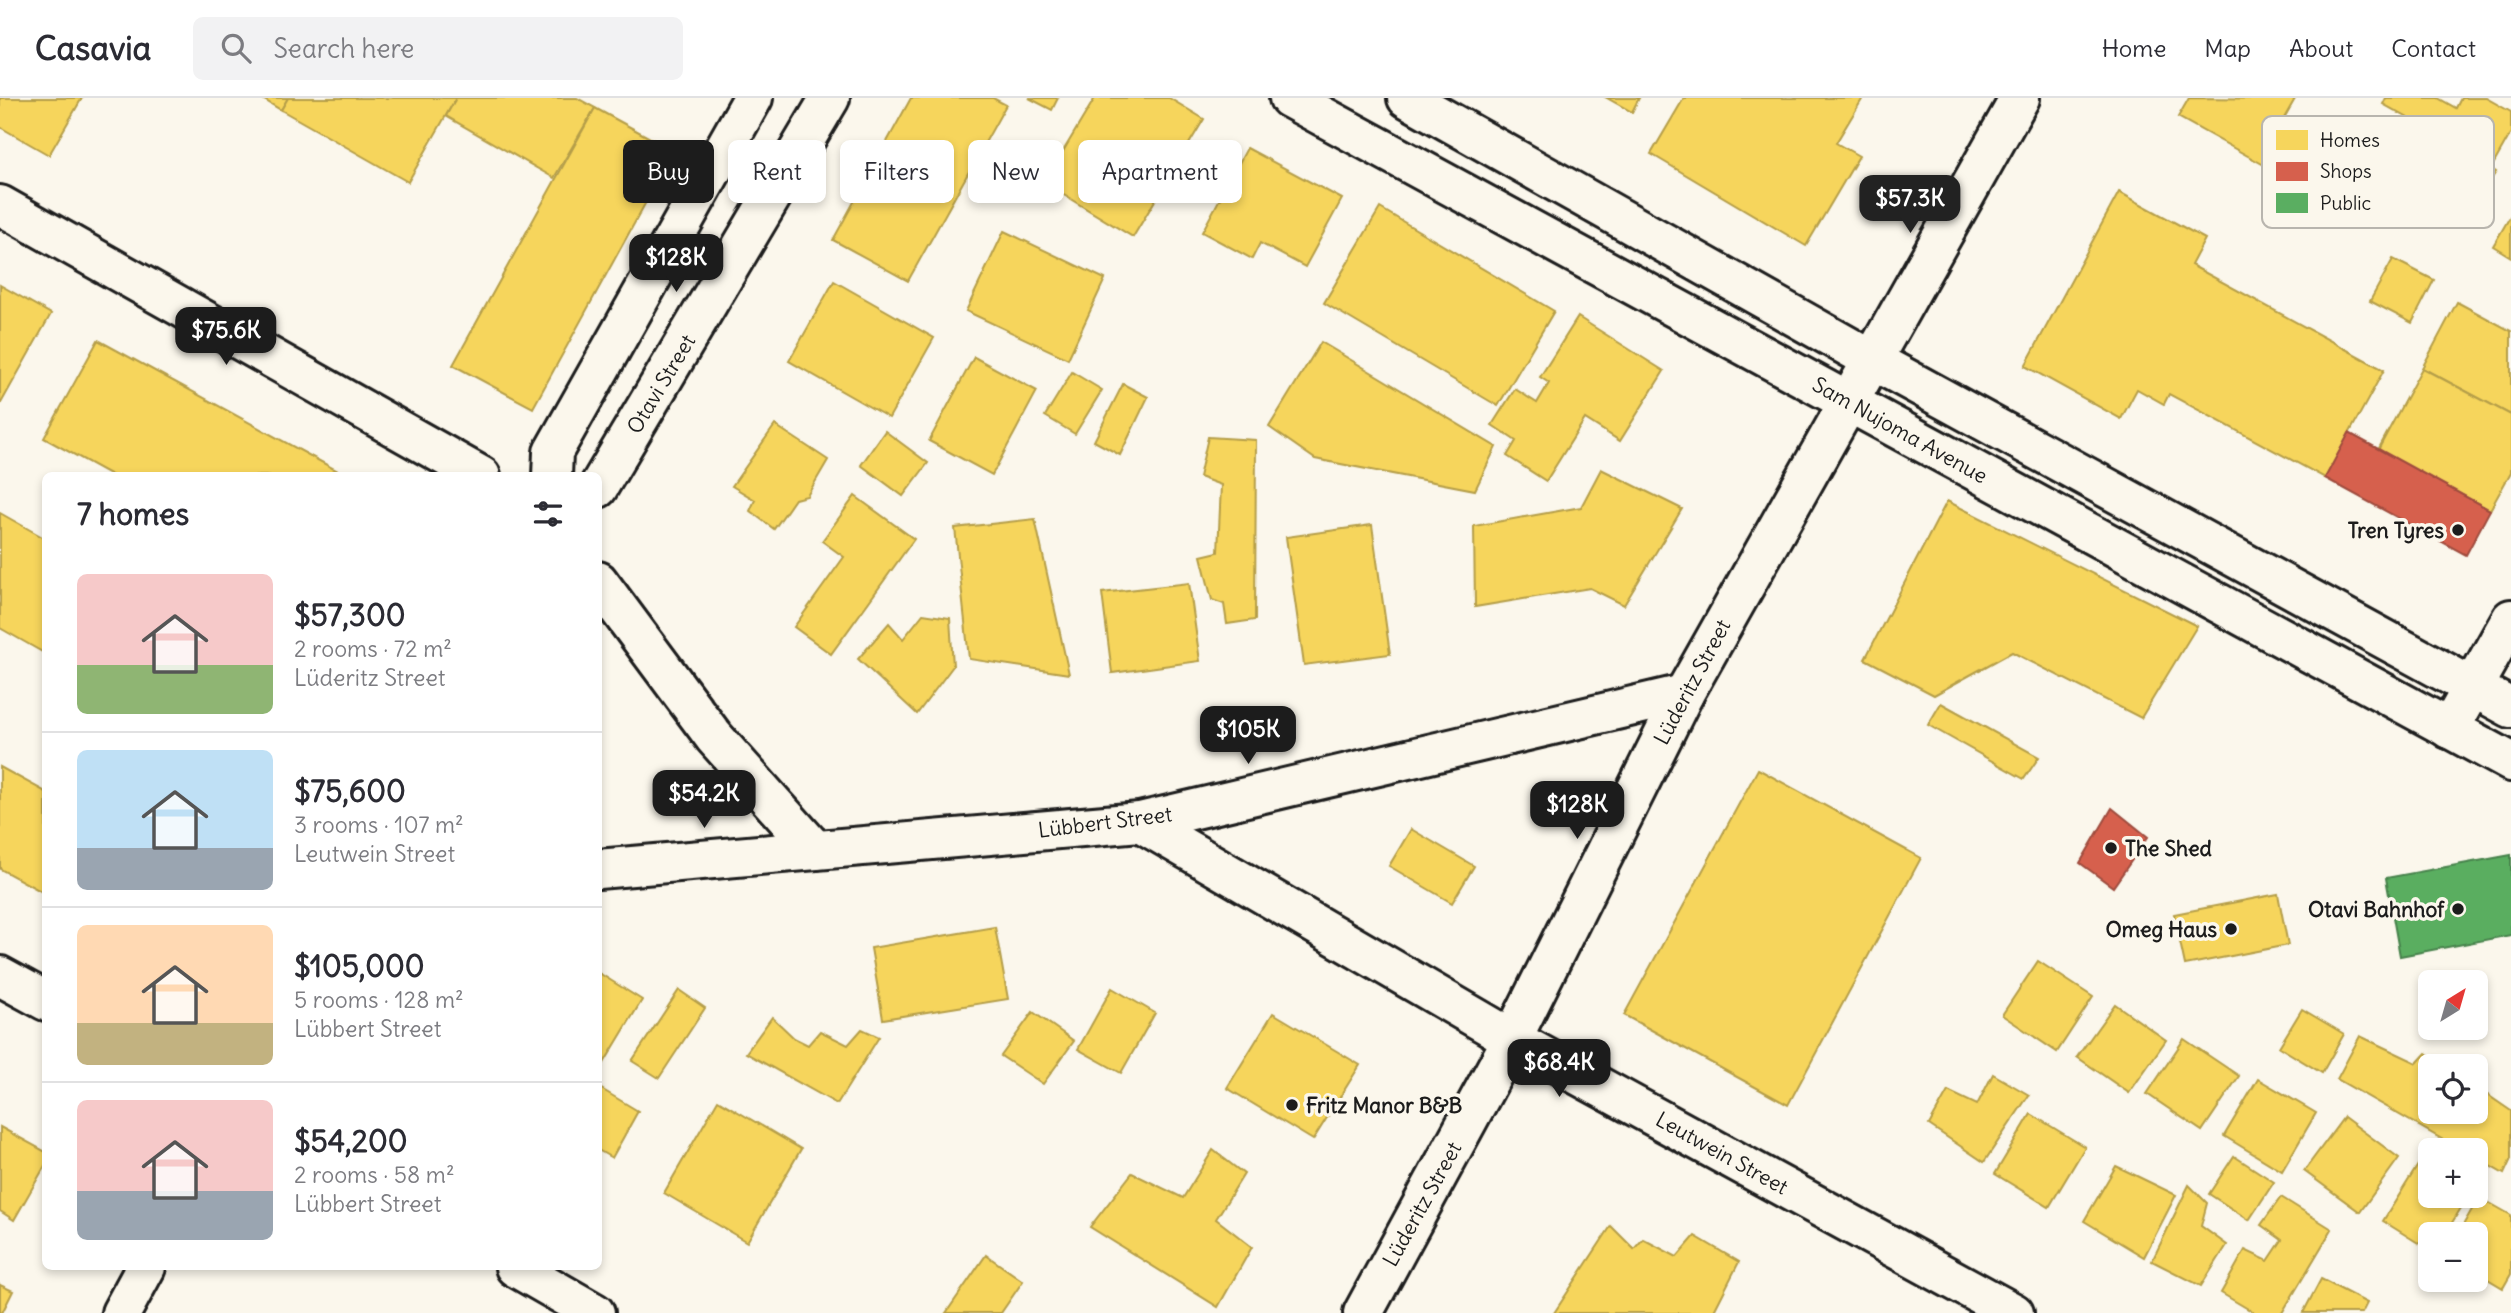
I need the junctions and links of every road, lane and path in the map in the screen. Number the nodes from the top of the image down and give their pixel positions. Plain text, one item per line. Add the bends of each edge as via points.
1 (752, 98) edge
2 (830, 98) edge
3 (1289, 98) edge
4 (1407, 98) edge
5 (2020, 98) edge
6 (0, 205) edge
7 (1874, 361) junction
8 (1849, 402) junction
9 (474, 472) edge
10 (552, 472) edge
11 (602, 481) edge
12 (602, 586) edge
13 (2511, 619) edge
14 (2473, 688) junction
15 (1684, 694) junction
16 (2511, 708) edge
17 (2449, 729) junction
18 (2511, 762) edge
19 (1140, 822) junction
20 (815, 850) junction
21 (602, 869) edge
22 (0, 976) edge
23 (42, 999) edge
24 (1512, 1039) junction
25 (144, 1270) edge
26 (520, 1270) edge
27 (121, 1313) edge
28 (595, 1313) edge
29 (1363, 1313) edge
30 (2014, 1313) edge

1 - 10 main road via 553,452
2 - 11 main road, Otavi Street
3 - 8 main road, Sam Nujoma Avenue
4 - 7 main road
5 - 7 main road, Lüderitz Street
6 - 9 main road
7 - 8 main road, Lüderitz Street
7 - 14 main road
8 - 15 main road, Lüderitz Street
8 - 17 main road, Sam Nujoma Avenue
12 - 20 main road via 714,737
13 - 14 main road
14 - 16 main road
14 - 17 main road
15 - 19 main road, Lübbert Street
15 - 24 main road, Lüderitz Street
17 - 18 main road, Sam Nujoma Avenue
19 - 20 main road, Lübbert Street
19 - 24 main road, Leutwein Street
20 - 21 main road, Lübbert Street
22 - 23 main road
24 - 29 main road, Lüderitz Street
24 - 30 main road, Leutwein Street
25 - 27 main road
26 - 28 main road

